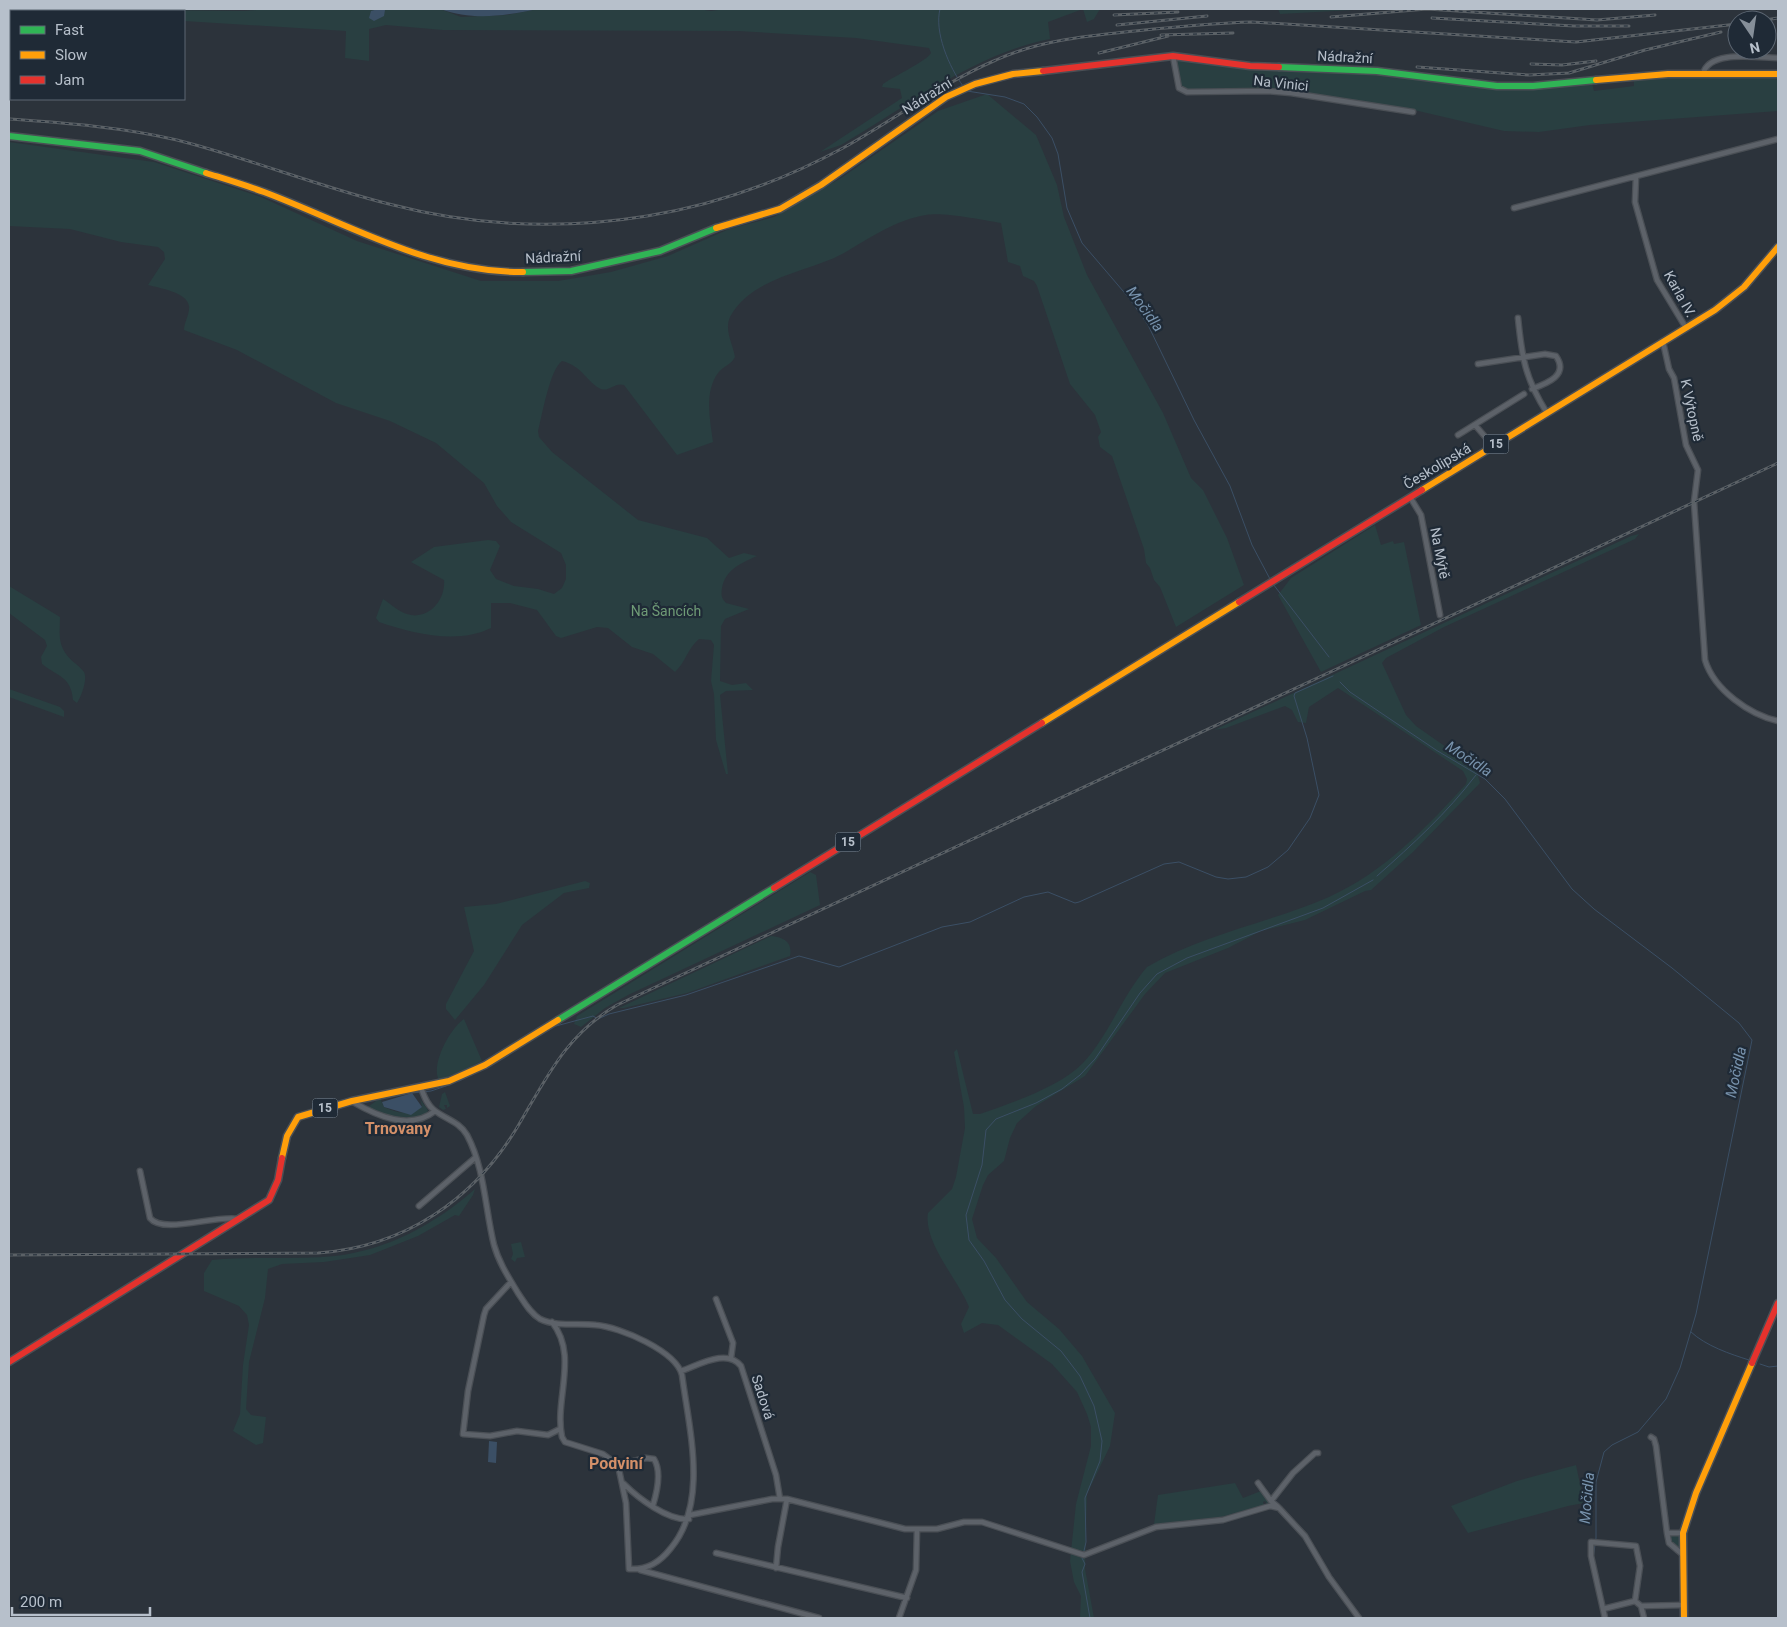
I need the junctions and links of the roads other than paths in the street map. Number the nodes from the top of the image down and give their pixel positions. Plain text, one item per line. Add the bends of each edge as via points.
1 (1173, 56) junction
2 (1778, 58) edge
3 (1703, 74) junction
4 (1778, 74) edge
5 (1413, 112) dead end
6 (9, 136) edge
7 (1778, 139) edge
8 (1636, 176) junction
9 (1514, 208) dead end
10 (1778, 247) edge
11 (1518, 318) dead end
12 (1686, 328) junction
13 (1663, 342) junction
14 (1522, 357) junction
15 (1478, 364) dead end
16 (1532, 389) junction
17 (1524, 394) dead end
18 (1547, 413) junction
19 (1475, 425) junction
20 (1458, 435) dead end
21 (1493, 446) junction
22 (1410, 497) junction
23 (1440, 615) dead end
24 (1778, 721) edge
25 (421, 1088) junction
26 (352, 1101) junction
27 (434, 1111) junction
28 (476, 1158) junction
29 (140, 1171) dead end
30 (419, 1206) dead end
31 (241, 1219) junction
32 (511, 1282) junction
33 (716, 1299) dead end
34 (1778, 1303) edge
35 (552, 1322) junction
36 (731, 1358) junction
37 (9, 1362) edge
38 (681, 1371) junction
39 (560, 1429) junction
40 (1651, 1437) dead end
41 (1318, 1454) dead end
42 (618, 1465) junction
43 (623, 1483) junction
44 (1258, 1483) dead end
45 (780, 1499) junction
46 (787, 1499) junction
47 (1271, 1501) junction
48 (653, 1505) junction
49 (1280, 1508) junction
50 (689, 1517) junction
51 (917, 1529) junction
52 (1683, 1533) junction
53 (1667, 1534) junction
54 (716, 1553) dead end
55 (1682, 1554) junction
56 (776, 1568) junction
57 (640, 1570) junction
58 (907, 1598) junction
59 (1635, 1601) junction
60 (1683, 1604) junction
61 (1641, 1606) junction
62 (1602, 1609) junction
63 (819, 1618) edge
64 (899, 1618) edge
65 (1359, 1618) edge
66 (1605, 1618) edge
67 (1644, 1618) edge
68 (1684, 1618) edge

1 - 3 main road, Nádražní via 1250,66 1377,71 1497,86
1 - 5 street, Na Vinici via 1179,88 1188,92 1283,92
1 - 6 main road, Nádražní via 1013,74 967,87 928,108 820,185 780,209 716,228 660,251 571,271 504,272 445,263 363,234 264,192 140,150
2 - 3 street via 1719,58 1704,67
3 - 4 main road, Nádražní
7 - 8 street
8 - 9 street
8 - 12 street, Karla IV. via 1634,202 1657,280
10 - 12 main road, Českolipská / 15 via 1735,296
11 - 14 street
12 - 13 main road, Českolipská / 15
13 - 18 main road, Českolipská / 15
13 - 24 street, K Výtopně via 1674,378 1686,445 1698,470 1694,502 1708,671 1745,707
14 - 15 street
14 - 16 street
14 - 16 street via 1545,354 1556,356 1560,362 1561,370 1556,378
16 - 18 street
17 - 19 street
18 - 21 main road, Českolipská / 15
19 - 20 street
19 - 21 street
21 - 22 main road, Českolipská / 15
22 - 23 street, Na Mýtě via 1421,514
22 - 25 main road, Českolipská / 15 via 485,1065 449,1081
25 - 26 main road, 15
25 - 27 street
26 - 27 street via 398,1121 421,1119
26 - 31 main road, 15 via 304,1114 295,1121 282,1155 273,1195
27 - 28 street via 462,1128
28 - 30 street
28 - 32 street via 494,1245
29 - 31 street via 153,1223
31 - 37 main road, 15
32 - 35 street via 530,1310 540,1319
32 - 39 street via 486,1309 468,1391 463,1434 490,1436 518,1431 548,1435
33 - 36 street via 733,1343
34 - 52 main road via 1705,1473
35 - 38 street via 599,1325 620,1331 671,1358
35 - 39 street via 564,1345 565,1358
36 - 38 street
36 - 45 street, Sadová via 741,1366 750,1390
38 - 50 street via 693,1464
39 - 42 street via 565,1442 603,1454
40 - 53 street via 1656,1446
41 - 47 street via 1315,1453 1293,1472
42 - 43 street
42 - 48 street via 646,1458 654,1460 657,1490
43 - 48 street
43 - 57 street via 630,1569
44 - 47 street
45 - 46 street
45 - 50 street
46 - 51 street via 904,1529
46 - 56 street
47 - 49 street
48 - 50 street via 681,1520
49 - 51 street via 1270,1506 1223,1520 1156,1527 1084,1555 982,1522
49 - 65 street via 1305,1536 1329,1577
50 - 57 street via 681,1537 668,1552 657,1563
51 - 58 street via 916,1570
52 - 53 street
52 - 55 main road
53 - 55 street via 1669,1543
54 - 56 street
55 - 60 main road
56 - 58 street
57 - 63 street
58 - 64 street
59 - 61 street
59 - 62 street
59 - 62 street via 1640,1566 1636,1546 1591,1542
60 - 61 street
60 - 68 main road
61 - 67 street
62 - 66 street

